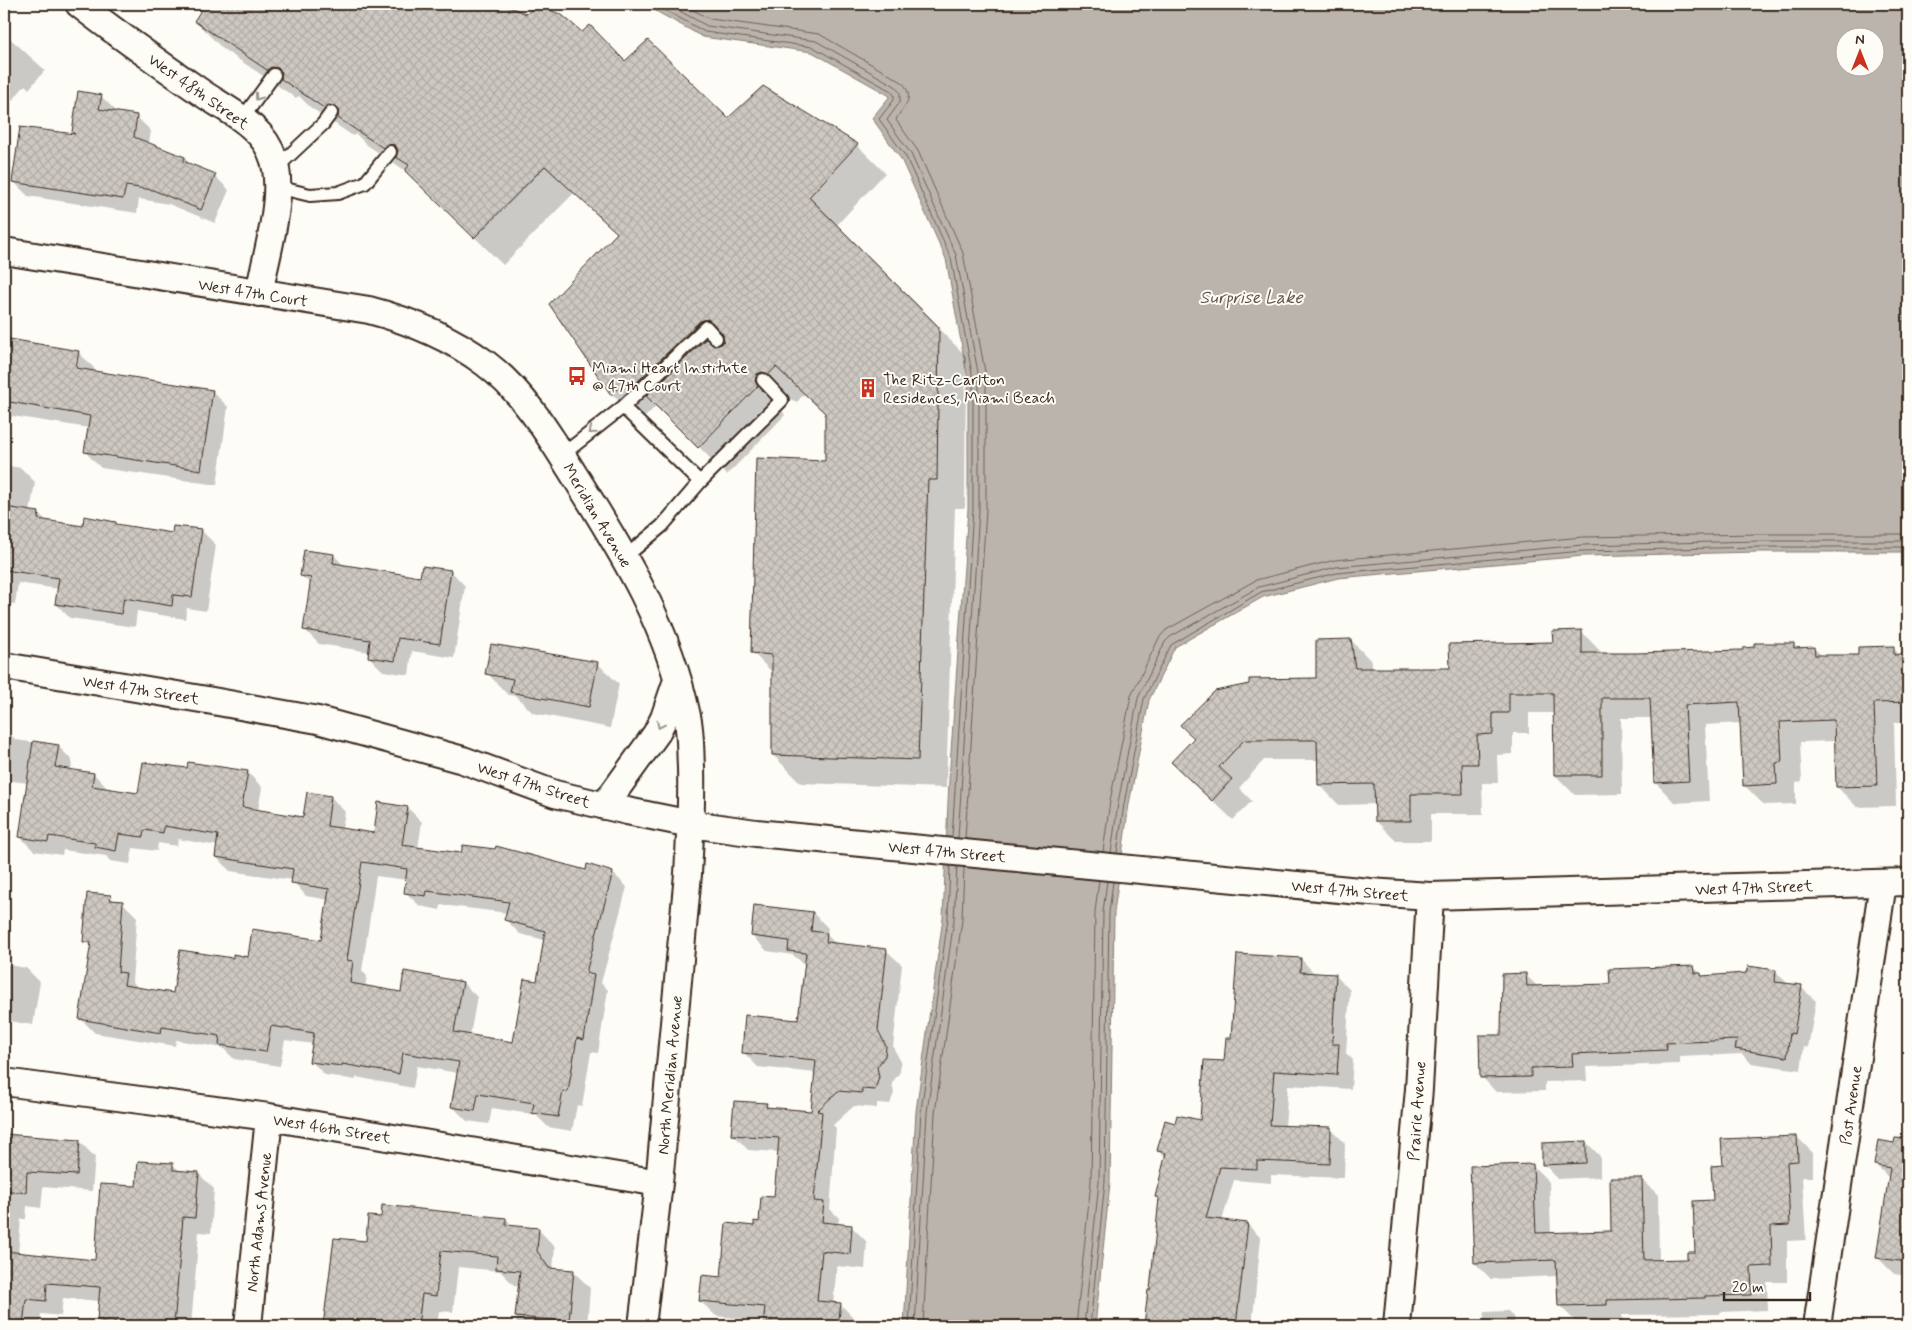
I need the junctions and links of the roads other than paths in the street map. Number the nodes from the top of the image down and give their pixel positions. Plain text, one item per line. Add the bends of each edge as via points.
1 (79, 4) edge
2 (274, 75) dead end
3 (331, 113) dead end
4 (242, 119) junction
5 (390, 152) dead end
6 (276, 177) junction
7 (4, 251) edge
8 (259, 293) junction
9 (716, 338) dead end
10 (490, 368) joint
11 (763, 380) dead end
12 (623, 407) junction
13 (562, 455) junction
14 (700, 482) junction
15 (625, 557) junction
16 (4, 666) edge
17 (677, 680) junction
18 (604, 806) junction
19 (691, 824) junction
20 (1896, 883) edge
21 (1430, 896) junction
22 (4, 1082) edge
23 (269, 1117) junction
24 (659, 1183) junction
25 (248, 1326) edge
26 (642, 1326) edge
27 (1397, 1326) edge
28 (1817, 1326) edge

1 - 4 street, West 48th Street
2 -> 4 lane
3 - 6 lane
4 - 6 street, West 48th Street via 265,142
5 - 6 lane via 364,183 338,193 310,195
6 - 8 street
7 - 8 street, West 47th Court
8 - 10 street, West 47th Court via 369,310 406,320 444,337
9 - 12 lane via 706,327
10 - 13 street, Meridian Avenue via 525,402
11 - 14 lane via 782,400
12 -> 13 lane
12 - 14 lane
13 - 15 street, Meridian Avenue
14 - 15 lane via 662,526
15 - 17 street, Meridian Avenue via 658,622
16 - 18 street, West 47th Street via 318,720 463,760 534,788
17 -> 18 street via 656,734
17 - 19 street, Meridian Avenue via 689,732
18 - 19 street, West 47th Street
19 - 21 street, West 47th Street via 756,833
19 - 24 street, North Meridian Avenue
20 - 21 street, West 47th Street
20 - 28 street, Post Avenue
21 - 27 street, Prairie Avenue via 1419,1088
22 - 23 street, West 46th Street
23 - 24 street, West 46th Street
23 - 25 street, North Adams Avenue
24 - 26 street, North Meridian Avenue

